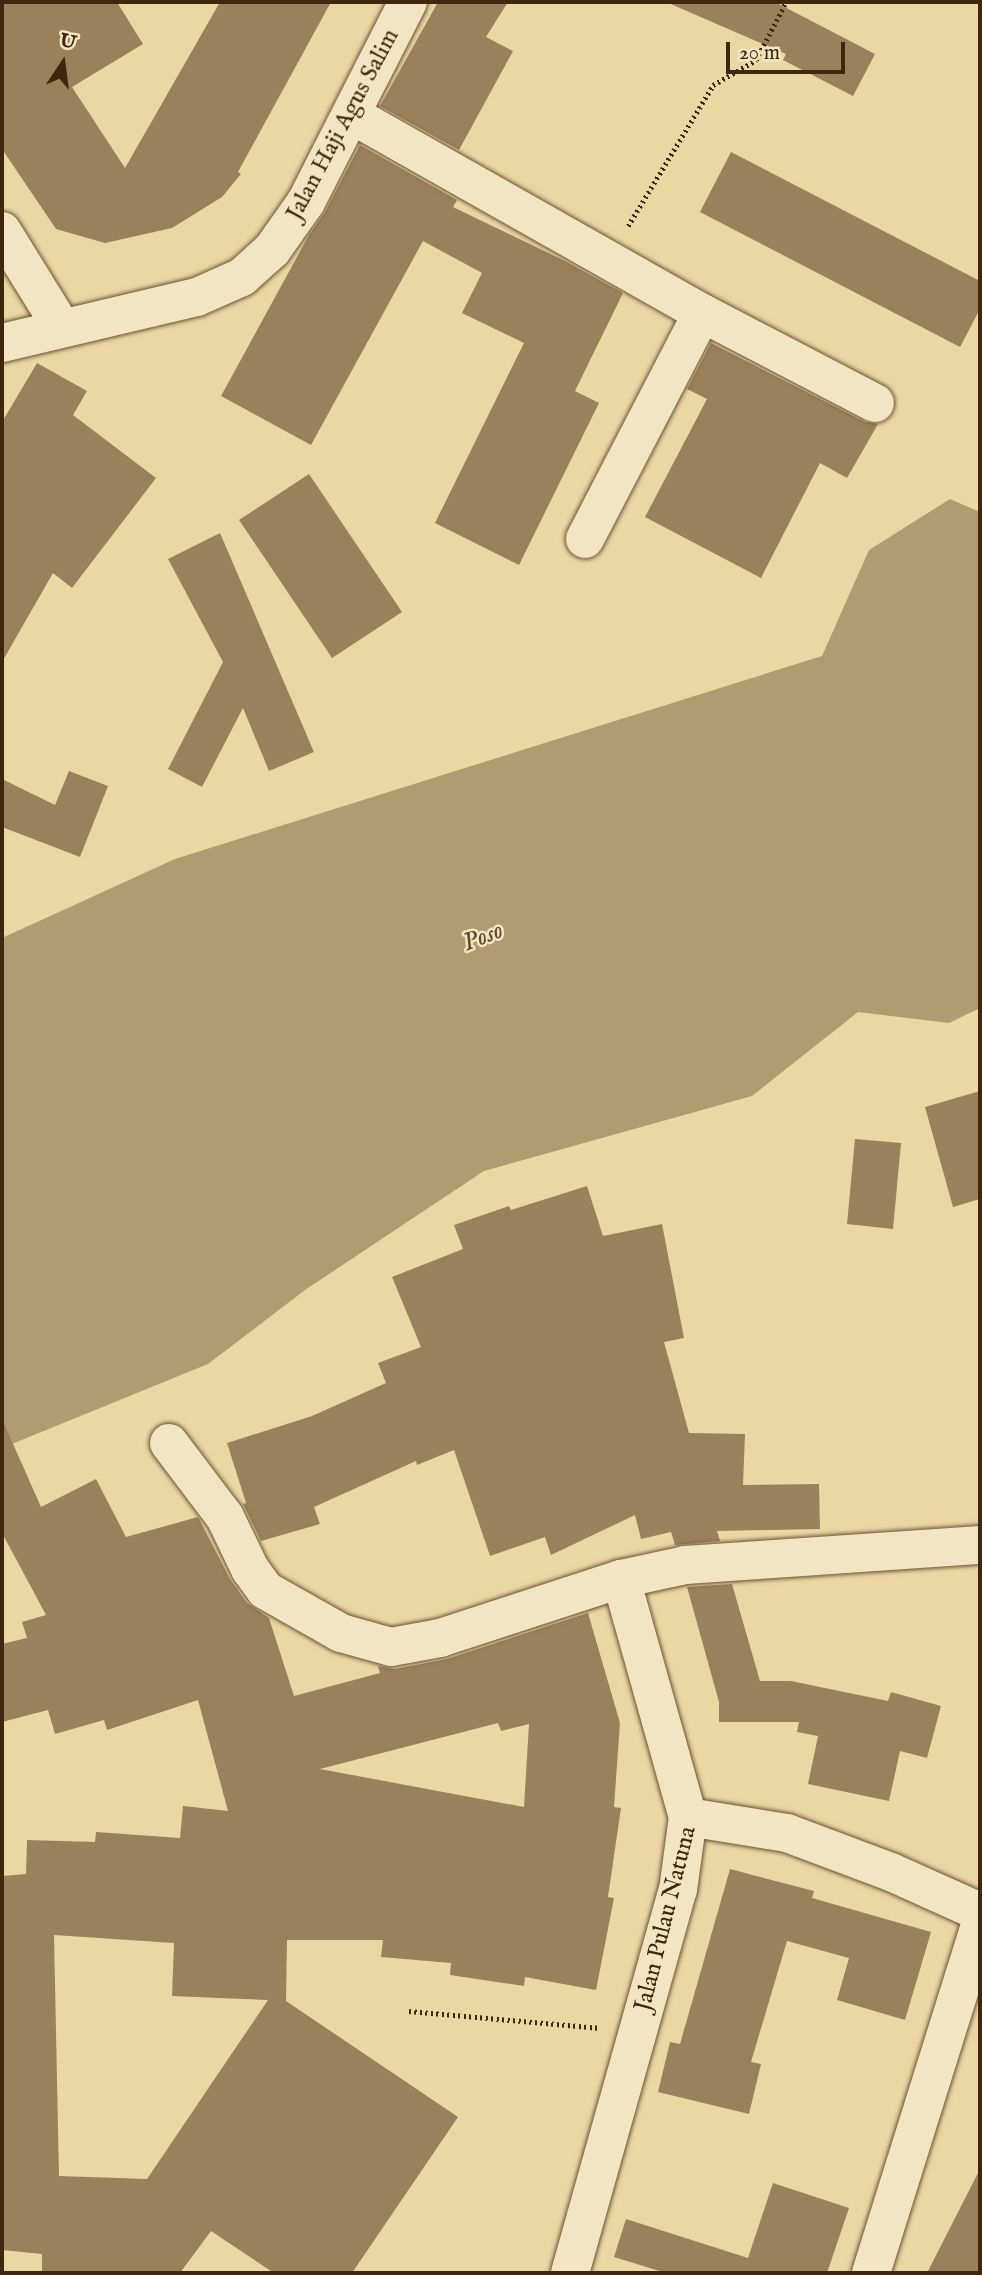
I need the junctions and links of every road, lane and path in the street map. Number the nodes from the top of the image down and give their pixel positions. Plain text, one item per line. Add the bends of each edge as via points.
1 (408, 2) edge
2 (786, 2) edge
3 (352, 115) junction
4 (2, 231) edge
5 (609, 257) junction
6 (702, 313) junction
7 (62, 328) junction
8 (2, 343) edge
9 (875, 403) dead end
10 (585, 539) dead end
11 (169, 1443) dead end
12 (980, 1545) edge
13 (621, 1579) junction
14 (688, 1817) junction
15 (980, 1912) edge
16 (980, 1926) edge
17 (409, 2011) dead end
18 (637, 2032) junction
19 (570, 2273) edge
20 (871, 2273) edge

1 - 3 street, Jalan Haji Agus Salim
2 - 5 path via 756,60 713,85
3 - 5 street
3 - 7 street, Jalan Haji Agus Salim via 306,202 272,250 242,277 197,296
4 - 7 street
5 - 6 street
6 - 9 street
6 - 10 street
7 - 8 street, Jalan Haji Agus Salim
11 - 13 street via 225,1517 265,1590 341,1633 374,1644 407,1646 440,1638
12 - 13 street via 699,1564
13 - 14 street
14 - 15 street, Jalan Pulau Natuna via 787,1833
14 - 18 street, Jalan Pulau Natuna via 678,1890
16 - 20 street
17 - 18 path
18 - 19 street, Jalan Pulau Natuna

